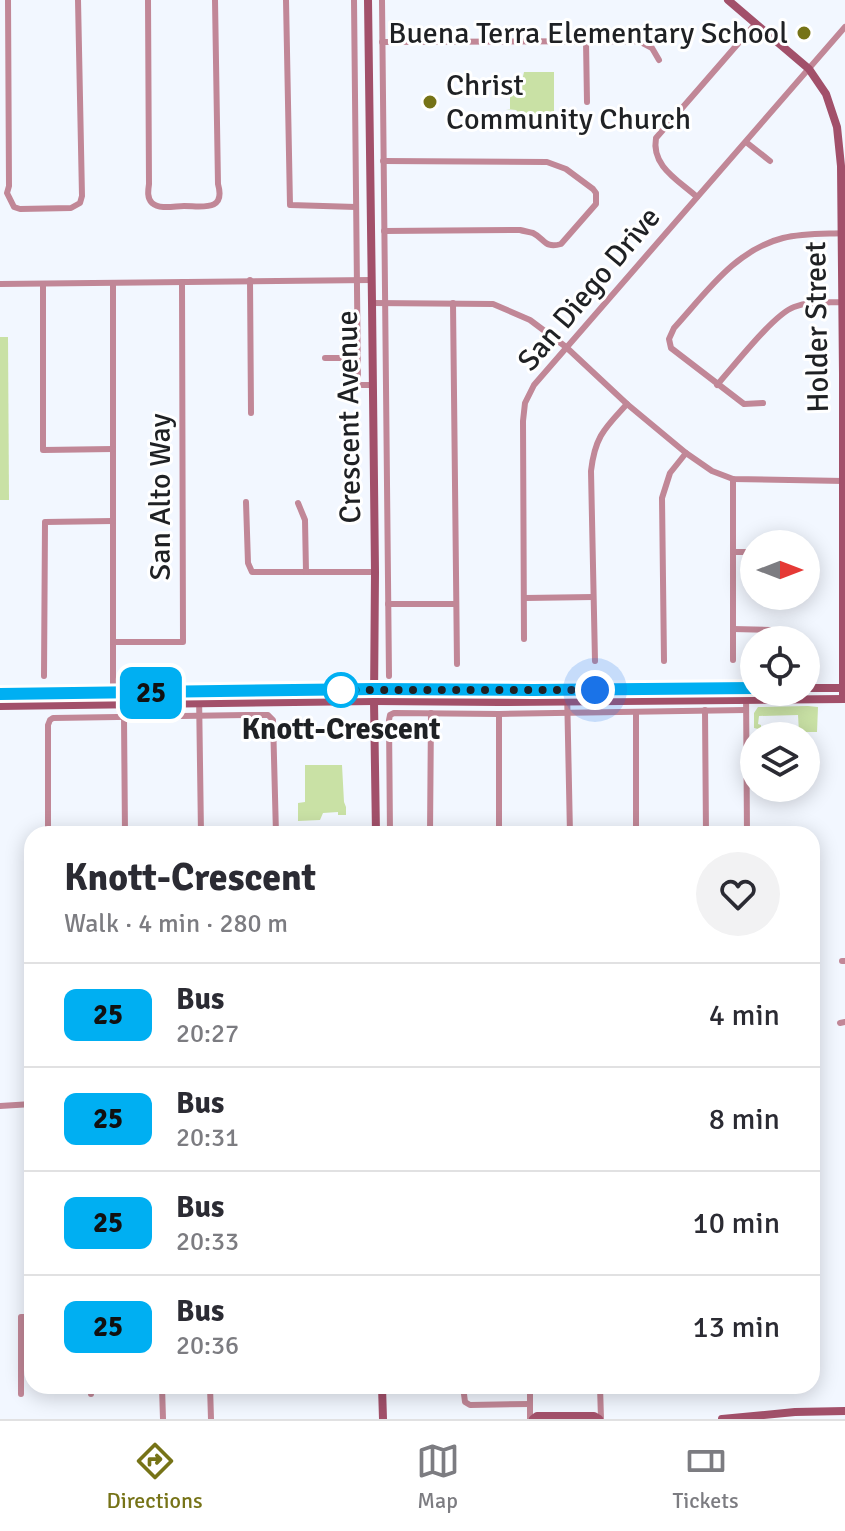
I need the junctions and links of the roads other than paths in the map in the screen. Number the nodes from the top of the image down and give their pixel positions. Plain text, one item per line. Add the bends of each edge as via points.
1 (8, 0) edge
2 (78, 0) edge
3 (148, 0) edge
4 (215, 0) edge
5 (286, 0) edge
6 (354, 0) edge
7 (368, 0) edge
8 (382, 0) edge
9 (728, 0) edge
10 (756, 23) junction
11 (845, 27) edge
12 (586, 41) junction
13 (382, 42) junction
14 (659, 60) dead end
15 (809, 69) junction
16 (587, 102) dead end
17 (746, 142) junction
18 (383, 161) junction
19 (770, 161) dead end
20 (843, 166) edge
21 (697, 197) junction
22 (356, 207) junction
23 (384, 231) junction
24 (843, 233) edge
25 (250, 280) junction
26 (356, 280) junction
27 (371, 280) junction
28 (182, 282) junction
29 (113, 283) junction
30 (0, 284) edge
31 (43, 284) junction
32 (843, 302) edge
33 (372, 303) junction
34 (386, 303) junction
35 (453, 303) junction
36 (566, 347) junction
37 (325, 358) dead end
38 (357, 358) junction
39 (844, 374) edge
40 (373, 385) junction
41 (717, 385) junction
42 (763, 403) dead end
43 (627, 404) junction
44 (251, 413) dead end
45 (844, 442) edge
46 (113, 449) junction
47 (686, 453) junction
48 (733, 479) junction
49 (844, 481) edge
50 (246, 502) dead end
51 (298, 503) dead end
52 (844, 512) edge
53 (113, 521) junction
54 (734, 552) junction
55 (740, 552) edge
56 (306, 572) junction
57 (375, 572) junction
58 (593, 597) junction
59 (525, 598) junction
60 (388, 604) junction
61 (456, 604) junction
62 (733, 629) junction
63 (740, 629) edge
64 (524, 639) dead end
65 (113, 642) junction
66 (733, 660) dead end
67 (595, 661) dead end
68 (664, 661) dead end
69 (457, 664) dead end
70 (44, 676) dead end
71 (389, 676) dead end
72 (740, 688) edge
73 (820, 688) edge
74 (844, 688) edge
75 (374, 689) junction
76 (567, 690) junction
77 (269, 691) junction
78 (113, 693) junction
79 (199, 693) junction
80 (0, 694) edge
81 (820, 699) edge
82 (844, 699) edge
83 (740, 700) edge
84 (374, 701) junction
85 (567, 701) junction
86 (269, 703) junction
87 (199, 704) junction
88 (113, 705) junction
89 (0, 706) edge
90 (746, 706) edge
91 (705, 710) junction
92 (746, 710) junction
93 (568, 712) junction
94 (636, 712) junction
95 (431, 713) junction
96 (499, 714) junction
97 (199, 715) junction
98 (124, 717) junction
99 (48, 826) edge
100 (125, 826) edge
101 (201, 826) edge
102 (276, 826) edge
103 (376, 826) edge
104 (390, 826) edge
105 (430, 826) edge
106 (499, 826) edge
107 (570, 826) edge
108 (636, 826) edge
109 (706, 826) edge
110 (747, 826) edge
111 (24, 1104) edge
112 (0, 1106) edge
113 (24, 1317) edge
114 (21, 1394) dead end
115 (162, 1394) edge
116 (210, 1394) edge
117 (382, 1394) edge
118 (464, 1394) edge
119 (530, 1394) edge
120 (600, 1394) edge
121 (530, 1404) junction
122 (845, 1411) edge
123 (163, 1419) edge
124 (211, 1419) edge
125 (383, 1419) edge
126 (532, 1419) edge
127 (600, 1419) edge
128 (722, 1419) edge

1 - 2 street via 7,193 14,207 26,209 71,208 82,196
3 - 4 street via 148,195 161,207 207,207 214,205 220,191
5 - 22 street via 290,205
6 - 22 street
7 - 27 main road, Crescent Avenue
8 - 13 street
9 - 10 main road, Holder Street
10 - 15 main road, Holder Street
10 - 21 street via 656,138 658,162
11 - 15 street, San Diego Drive
12 - 13 street
12 - 14 street via 639,41
12 - 16 street
13 - 18 street
15 - 17 street, San Diego Drive
15 - 20 main road, Holder Street via 834,116
17 - 19 street
17 - 21 street, San Diego Drive
18 - 23 street
18 - 23 street via 547,162 575,175 597,199 555,246 520,230
20 - 24 main road, Holder Street
21 - 36 street, San Diego Drive
22 - 26 street
23 - 34 street
24 - 32 main road, Holder Street
24 - 41 street via 782,238 749,251 674,328 671,348
25 - 26 street
25 - 28 street
25 - 44 street
26 - 27 street
26 - 38 street
27 - 33 main road, Crescent Avenue
28 - 29 street
28 - 65 street, San Alto Way via 183,642
29 - 31 street
29 - 46 street
30 - 31 street
31 - 46 street via 43,450
32 - 39 main road, Holder Street
32 - 41 street via 792,308
33 - 34 street
33 - 40 main road, Crescent Avenue
34 - 35 street
34 - 60 street
35 - 36 street via 493,304 530,320
35 - 61 street
36 - 43 street
36 - 59 street, San Diego Drive via 525,403
37 - 38 street
38 - 40 street via 358,385
39 - 45 main road, Holder Street
40 - 57 main road, Crescent Avenue
41 - 42 street via 744,404
43 - 47 street
43 - 58 street via 601,432 593,451
45 - 49 main road, Holder Street
46 - 53 street
47 - 48 street
47 - 68 street via 670,473 662,498
48 - 49 street
48 - 54 street
49 - 52 main road, Holder Street
50 - 56 street via 252,572
51 - 56 street via 305,520
52 - 74 main road, Holder Street
53 - 65 street
53 - 70 street via 45,522
54 - 55 street
54 - 62 street
56 - 57 street
57 - 75 main road, Crescent Avenue
58 - 59 street
58 - 67 street
59 - 64 street, San Diego Drive
60 - 61 street
60 - 71 street
61 - 69 street
62 - 63 street
62 - 66 street
65 - 78 street
72 - 76 main road
73 - 74 main road
74 - 82 main road, Holder Street
75 - 76 main road
75 - 77 main road
75 - 84 main road, Crescent Avenue
76 - 85 street
77 - 79 main road
77 - 86 main road
78 - 79 main road
78 - 80 main road
78 - 88 street
79 - 87 street
81 - 82 main road
83 - 85 main road
84 - 85 main road
84 - 86 main road
84 - 103 main road, Crescent Avenue
85 - 93 street
86 - 87 main road
87 - 88 main road
87 - 97 street
88 - 89 main road
90 - 92 street
91 - 92 street
91 - 94 street
91 - 109 street
92 - 110 street
93 - 94 street
93 - 96 street
93 - 107 street
94 - 108 street
95 - 96 street
95 - 104 street via 390,715
95 - 105 street
96 - 106 street
97 - 98 street
97 - 101 street
97 - 102 street via 272,717
98 - 99 street via 61,716 48,725
98 - 100 street
111 - 112 street
113 - 114 street
115 - 123 street
116 - 124 street
117 - 125 main road
118 - 121 street via 470,1405
119 - 121 street
120 - 127 street
121 - 126 street
122 - 128 main road
126 - 127 main road

